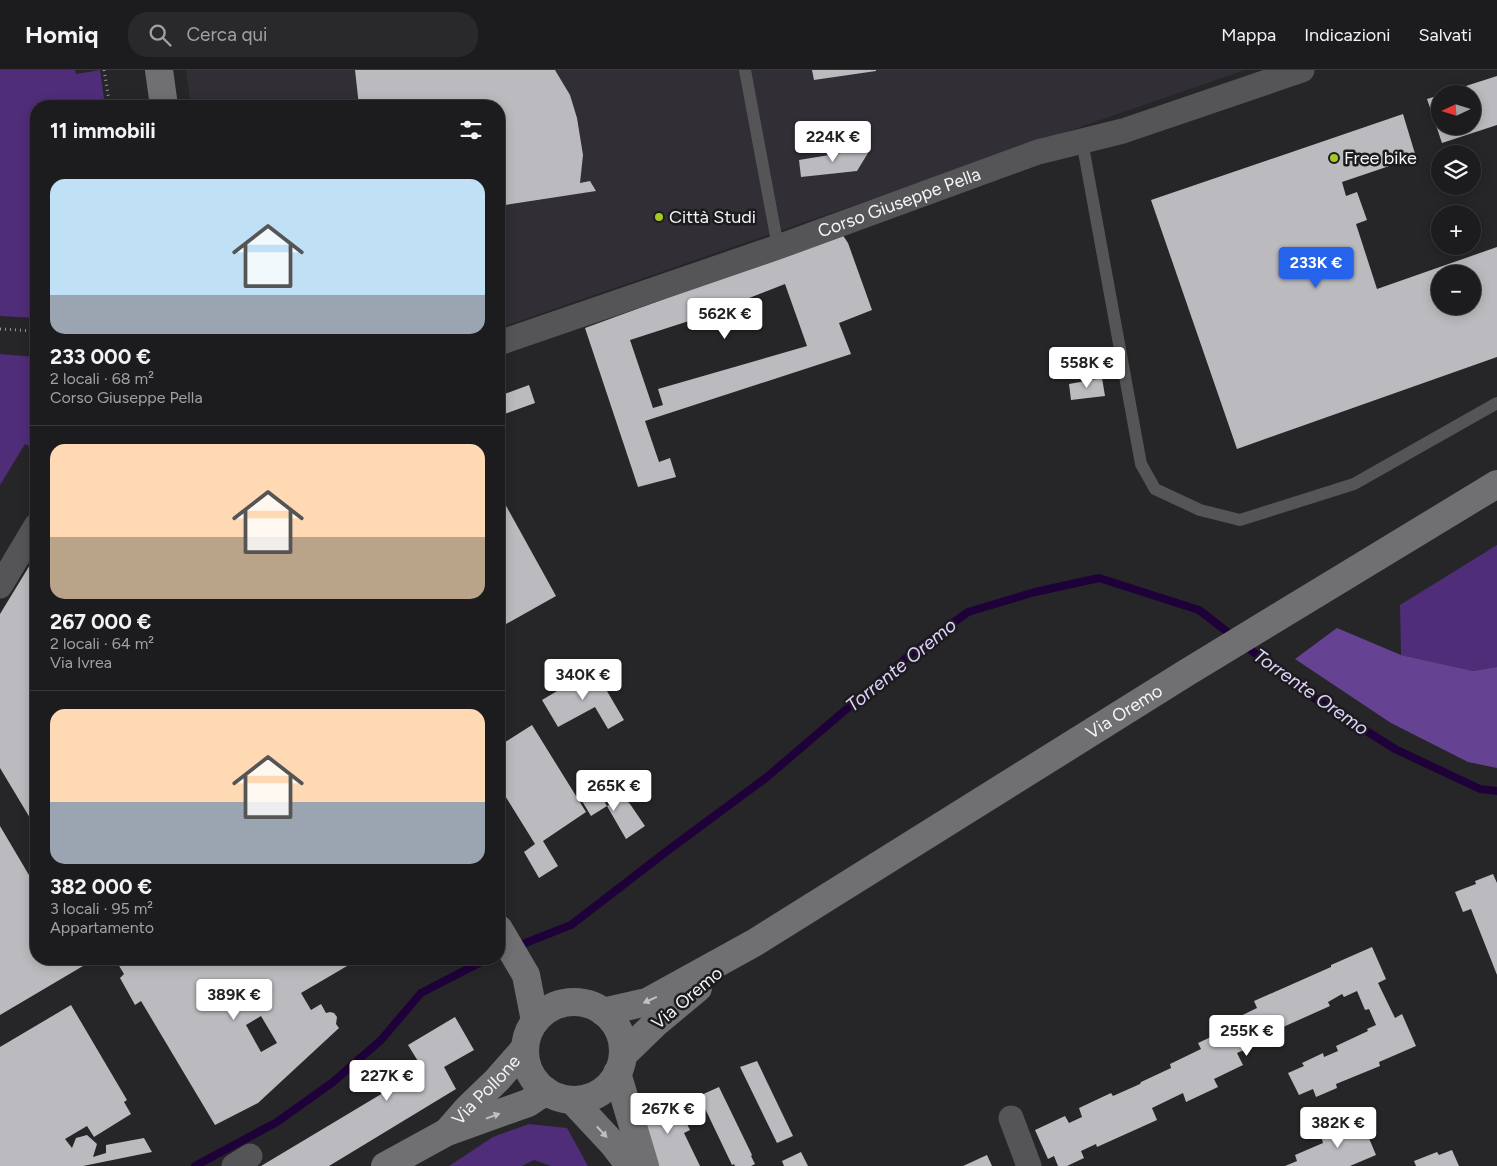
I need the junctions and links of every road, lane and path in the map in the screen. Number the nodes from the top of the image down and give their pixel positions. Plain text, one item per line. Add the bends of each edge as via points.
1 (104, 70) edge
2 (159, 70) edge
3 (745, 70) edge
4 (1302, 70) edge
5 (109, 100) edge
6 (163, 100) edge
7 (1082, 141) junction
8 (778, 247) junction
9 (0, 329) edge
10 (30, 331) edge
11 (505, 341) edge
12 (1497, 403) edge
13 (1497, 484) edge
14 (30, 536) edge
15 (0, 586) edge
16 (505, 939) edge
17 (754, 944) junction
18 (526, 975) junction
19 (591, 1007) junction
20 (535, 1021) junction
21 (525, 1048) junction
22 (620, 1064) junction
23 (546, 1091) junction
24 (572, 1100) junction
25 (1011, 1118) dead end
26 (447, 1132) junction
27 (385, 1166) edge
28 (630, 1166) edge
29 (645, 1166) edge
30 (1029, 1166) edge

1 - 5 path
2 - 6 main road
3 - 8 lane
4 - 7 street, Corso Giuseppe Pella via 1123,131
7 - 8 street, Corso Giuseppe Pella via 1038,152
7 - 12 lane via 1141,464 1155,489 1200,510 1240,520 1354,484
8 - 11 street, Corso Giuseppe Pella
9 - 10 path
13 - 17 main road, Via Oremo
14 - 15 street
16 - 18 main road
17 -> 19 main road, Via Oremo via 647,1002
17 - 22 main road, Via Oremo via 656,1023
18 - 19 main road
18 - 20 main road
19 - 20 main road via 563,1003
19 - 22 main road via 615,1024 621,1039
20 - 21 main road
21 - 23 main road via 534,1080
21 - 26 main road, Via Pollone
22 - 24 main road via 609,1085 586,1098
22 - 29 main road
23 - 24 main road
26 -> 23 main road, Via Pollone via 528,1103
24 -> 28 main road
25 - 30 street
26 - 27 main road, Via Pollone

